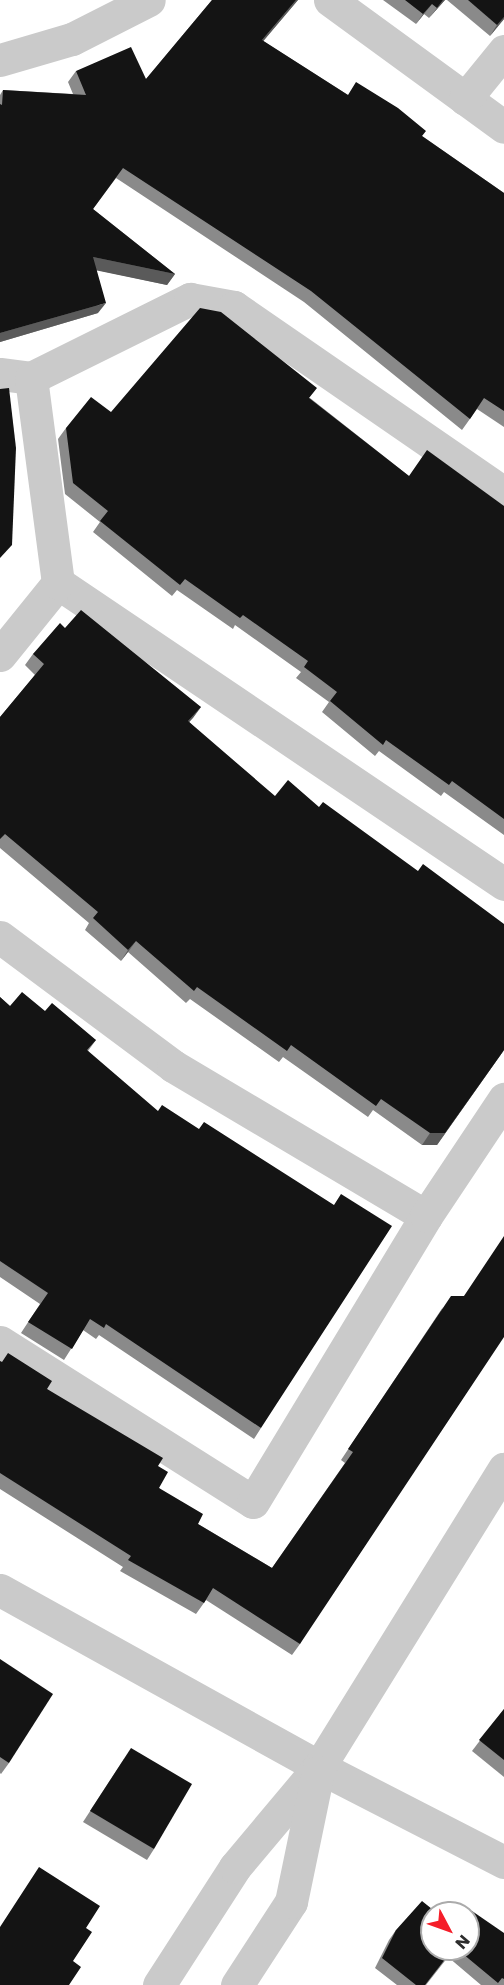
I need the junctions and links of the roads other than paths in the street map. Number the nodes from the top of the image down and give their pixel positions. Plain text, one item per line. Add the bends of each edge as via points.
1 (149, 0) edge
2 (330, 0) edge
3 (504, 51) edge
4 (0, 60) edge
5 (465, 99) junction
6 (504, 127) edge
7 (15, 376) edge
8 (504, 493) edge
9 (58, 583) junction
10 (0, 655) edge
11 (504, 884) edge
12 (0, 937) edge
13 (504, 1099) edge
14 (426, 1216) junction
15 (0, 1342) edge
16 (504, 1469) edge
17 (0, 1590) edge
18 (319, 1767) junction
19 (504, 1862) edge
20 (159, 1985) edge
21 (237, 1985) edge

1 - 4 street via 72,39
2 - 5 street
3 - 5 street
5 - 6 street
7 - 8 street via 190,299 234,307
7 - 9 street
9 - 10 street
9 - 11 street
12 - 14 street via 172,1066
13 - 14 street
14 - 15 street via 253,1502
16 - 18 street
17 - 18 street
18 - 19 street
18 - 20 street via 235,1867
18 - 21 street via 291,1902

